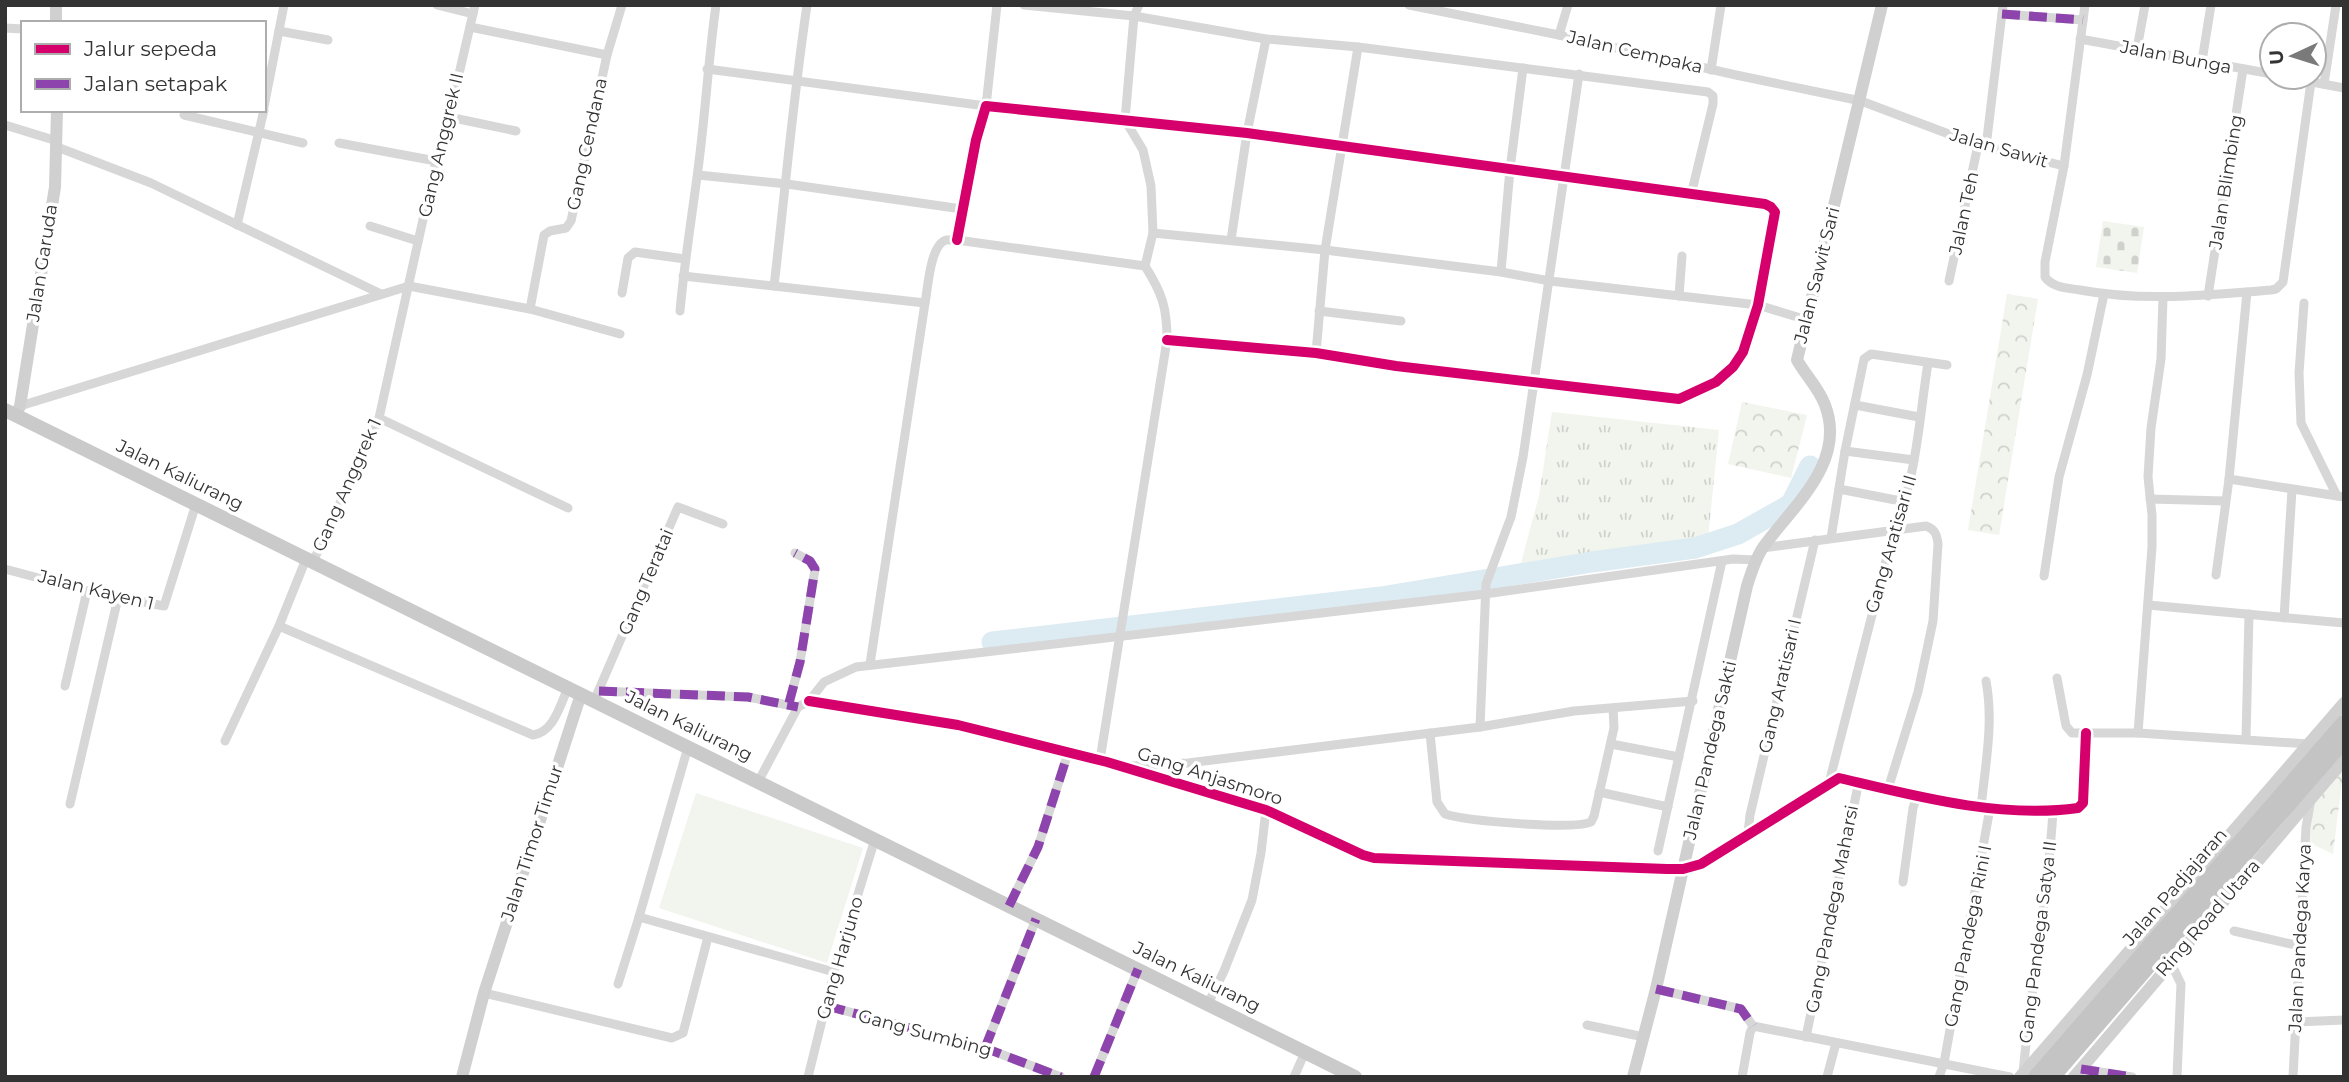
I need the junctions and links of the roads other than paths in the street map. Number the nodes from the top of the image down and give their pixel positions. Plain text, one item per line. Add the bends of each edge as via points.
1 (284, 5) edge
2 (437, 5) edge
3 (622, 5) edge
4 (716, 5) edge
5 (807, 5) edge
6 (997, 5) edge
7 (1024, 5) edge
8 (1139, 5) edge
9 (1568, 5) edge
10 (1721, 5) edge
11 (1882, 5) edge
12 (2085, 5) edge
13 (2145, 5) edge
14 (2211, 5) edge
15 (2336, 5) edge
16 (1413, 6) edge
17 (474, 9) edge
18 (2002, 10) edge
19 (1134, 16) junction
20 (2083, 20) junction
21 (470, 27) junction
22 (279, 32) junction
23 (1559, 35) junction
24 (1266, 39) junction
25 (2080, 39) junction
26 (328, 40) dead end
27 (1358, 47) junction
28 (2137, 49) junction
29 (607, 55) junction
30 (2328, 58) edge
31 (2202, 61) junction
32 (1523, 68) junction
33 (707, 69) junction
34 (2243, 69) junction
35 (1711, 70) junction
36 (2258, 72) edge
37 (1579, 74) junction
38 (796, 81) junction
39 (2310, 91) edge
40 (266, 99) edge
41 (1861, 101) junction
42 (986, 106) junction
43 (57, 112) edge
44 (263, 112) edge
45 (184, 116) dead end
46 (449, 117) junction
47 (1125, 120) junction
48 (5, 125) edge
49 (516, 131) dead end
50 (1247, 132) junction
51 (259, 134) junction
52 (57, 144) junction
53 (303, 144) dead end
54 (339, 144) dead end
55 (1343, 146) junction
56 (1982, 146) junction
57 (436, 161) junction
58 (2064, 166) junction
59 (1510, 169) junction
60 (698, 175) junction
61 (1564, 177) junction
62 (787, 184) junction
63 (1691, 195) junction
64 (962, 209) junction
65 (237, 225) junction
66 (370, 226) dead end
67 (1153, 233) junction
68 (957, 240) junction
69 (1231, 240) junction
70 (418, 242) junction
71 (1325, 250) junction
72 (1682, 256) dead end
73 (685, 259) junction
74 (1145, 265) junction
75 (1501, 272) junction
76 (683, 276) junction
77 (1550, 281) junction
78 (1949, 281) dead end
79 (409, 286) junction
80 (774, 286) junction
81 (2247, 292) junction
82 (622, 293) dead end
83 (381, 294) junction
84 (2104, 295) junction
85 (1679, 296) junction
86 (2208, 296) junction
87 (2163, 298) junction
88 (925, 303) junction
89 (2304, 303) dead end
90 (1758, 305) junction
91 (530, 309) junction
92 (680, 311) dead end
93 (1320, 312) junction
94 (1807, 320) junction
95 (1401, 321) dead end
96 (620, 334) dead end
97 (1167, 340) junction
98 (1317, 353) junction
99 (1928, 363) junction
100 (1947, 365) dead end
101 (1533, 381) junction
102 (1855, 405) junction
103 (14, 410) edge
104 (1919, 417) junction
105 (379, 418) junction
106 (1845, 451) junction
107 (1914, 460) junction
108 (2228, 479) junction
109 (1839, 489) junction
110 (2292, 490) junction
111 (2341, 496) edge
112 (2150, 499) junction
113 (2225, 501) junction
114 (1906, 502) junction
115 (196, 504) junction
116 (568, 508) dead end
117 (723, 524) dead end
118 (1894, 529) junction
119 (1831, 538) junction
120 (1815, 540) junction
121 (795, 553) dead end
122 (1759, 554) junction
123 (309, 560) junction
124 (1722, 561) junction
125 (5, 569) edge
126 (2216, 575) dead end
127 (2044, 576) dead end
128 (1485, 589) junction
129 (87, 591) junction
130 (118, 598) junction
131 (2148, 605) junction
132 (2249, 614) junction
133 (2284, 618) junction
134 (2344, 623) edge
135 (279, 626) junction
136 (1120, 636) junction
137 (870, 664) junction
138 (2057, 678) dead end
139 (1986, 681) dead end
140 (65, 686) dead end
141 (585, 693) junction
142 (809, 701) junction
143 (1693, 701) junction
144 (2344, 702) edge
145 (794, 705) junction
146 (1613, 708) junction
147 (2344, 723) edge
148 (1480, 727) junction
149 (1430, 733) junction
150 (2085, 733) junction
151 (2138, 733) junction
152 (2246, 739) junction
153 (2344, 740) edge
154 (225, 741) dead end
155 (1611, 744) junction
156 (2309, 744) junction
157 (688, 747) junction
158 (1068, 753) junction
159 (1679, 757) junction
160 (1100, 761) junction
161 (2344, 761) edge
162 (1117, 765) junction
163 (1859, 781) junction
164 (758, 782) junction
165 (1829, 783) junction
166 (1888, 789) junction
167 (1599, 792) junction
168 (1917, 796) junction
169 (2311, 799) junction
170 (69, 804) dead end
171 (1668, 807) junction
172 (1986, 808) junction
173 (1266, 810) junction
174 (2053, 811) junction
175 (1748, 833) junction
176 (875, 839) junction
177 (2232, 841) junction
178 (1658, 850) dead end
179 (1682, 869) junction
180 (1902, 882) dead end
181 (1009, 906) junction
182 (639, 918) junction
183 (1036, 919) junction
184 (2234, 931) dead end
185 (708, 937) junction
186 (2300, 946) junction
187 (2170, 961) junction
188 (1138, 970) junction
189 (834, 972) junction
190 (618, 984) dead end
191 (1656, 989) junction
192 (484, 993) junction
193 (1208, 1004) junction
194 (827, 1006) junction
195 (2344, 1020) edge
196 (2296, 1022) junction
197 (1587, 1024) dead end
198 (1753, 1026) junction
199 (1644, 1037) junction
200 (1806, 1037) junction
201 (1836, 1043) junction
202 (985, 1048) junction
203 (1305, 1052) junction
204 (1944, 1063) junction
205 (2077, 1073) edge
206 (2022, 1076) edge
207 (462, 1077) edge
208 (808, 1077) edge
209 (1061, 1077) edge
210 (1094, 1077) edge
211 (1294, 1077) edge
212 (1355, 1077) edge
213 (1633, 1077) edge
214 (1742, 1077) edge
215 (1827, 1077) edge
216 (1940, 1077) edge
217 (2052, 1077) edge
218 (2132, 1077) edge
219 (2177, 1077) edge
220 (2293, 1077) edge

1 - 22 street
2 - 17 street
3 - 29 street, Gang Cendana
4 - 33 street
5 - 38 street
6 - 42 street
7 - 19 street
8 - 19 street
9 - 23 street
10 - 35 street
11 - 41 main road, Jalan Sawit Sari
12 - 20 street, Jalan Sawit
13 - 28 street
14 - 31 street
15 - 30 street
16 - 23 street, Jalan Cempaka
17 - 21 street, Gang Anggrek II
18 - 20 street
18 - 56 street, Jalan Teh
19 - 24 street
19 - 47 street
20 - 25 street, Jalan Sawit
21 - 29 street
21 - 46 street, Gang Anggrek II
22 - 26 street
22 - 40 street
23 - 35 street, Jalan Cempaka
24 - 27 street
24 - 50 street
25 - 28 street, Jalan Bunga
25 - 58 street, Jalan Sawit
27 - 32 street
27 - 55 street
28 - 31 street, Jalan Bunga
29 - 91 street, Gang Cendana via 570,220 566,228 544,235
31 - 34 street, Jalan Bunga
32 - 37 street
32 - 59 street
33 - 38 street
33 - 60 street
34 - 36 street, Jalan Bunga
34 - 86 street, Jalan Blimbing
35 - 41 street, Jalan Cempaka
37 - 61 street
37 - 63 street via 1712,93
38 - 42 street
38 - 62 street
39 - 81 street via 2283,282 2276,289
41 - 56 street, Jalan Sawit
41 - 94 main road, Jalan Sawit Sari
42 - 47 street
42 - 64 street
43 - 52 main road, Jalan Garuda
44 - 51 street
45 - 51 street
46 - 49 street
46 - 57 street, Gang Anggrek II
47 - 50 street
47 - 67 street via 1143,150 1152,186
48 - 52 street
50 - 55 street
50 - 69 street
51 - 53 street
51 - 65 street
52 - 65 street
52 - 103 main road, Jalan Garuda via 55,187
54 - 57 street
55 - 59 street
55 - 71 street
56 - 58 street, Jalan Sawit
56 - 78 street, Jalan Teh
57 - 70 street, Gang Anggrek II
58 - 84 street via 2045,277 2052,284
59 - 61 street
59 - 75 street
60 - 62 street
60 - 73 street
61 - 63 street
61 - 77 street
62 - 64 street
62 - 80 street
63 - 90 street via 1765,204 1775,212
64 - 68 street
65 - 83 street
66 - 70 street
67 - 69 street
67 - 74 street
68 - 74 street
68 - 88 street via 946,240 934,252
69 - 71 street
70 - 79 street, Gang Anggrek II
71 - 75 street
71 - 93 street
72 - 85 street
73 - 76 street
73 - 82 street via 631,254
74 - 97 street via 1163,296
75 - 77 street
76 - 80 street
76 - 92 street
77 - 85 street
77 - 101 street
79 - 83 street
79 - 91 street
79 - 105 street, Gang Anggrek 1
80 - 88 street
81 - 86 street
81 - 108 street
83 - 103 street
84 - 87 street
84 - 127 street via 2059,477
85 - 90 street
86 - 87 street
87 - 112 street via 2161,359 2151,429
88 - 137 street
89 - 111 street via 2301,423
90 - 94 street
90 - 101 street via 1743,352 1733,367 1689,396 1654,397
91 - 96 street
93 - 95 street
93 - 98 street
94 - 122 main road, Jalan Sawit Sari via 1797,360 1821,395 1830,425 1829,443 1815,482
97 - 98 street
97 - 136 street
98 - 101 street
99 - 100 street
99 - 102 street via 1871,354 1861,367
99 - 104 street, Gang Aratisari II
101 - 128 street via 1511,517
102 - 104 street
102 - 106 street
103 - 115 main road, Jalan Kaliurang
104 - 107 street, Gang Aratisari II
105 - 116 street
105 - 123 street, Gang Anggrek 1
106 - 107 street
106 - 109 street
107 - 114 street, Gang Aratisari II
108 - 110 street
108 - 113 street
109 - 114 street
109 - 119 street
110 - 111 street
110 - 133 street
112 - 113 street
112 - 131 street
113 - 126 street
114 - 118 street, Gang Aratisari II
115 - 123 main road, Jalan Kaliurang
115 - 130 street, Jalan Kayen 1 via 166,604
117 - 141 street, Gang Teratai via 678,508
118 - 119 street
118 - 165 street, Gang Aratisari II
118 - 166 street via 1932,528 1938,544 1933,621 1918,692
119 - 120 street
120 - 122 street
120 - 175 street, Gang Aratisari I
121 - 145 street via 815,569
122 - 124 street
122 - 179 main road, Jalan Pandega Sakti via 1747,586
123 - 135 street, Gang Anggrek 1
123 - 141 main road, Jalan Kaliurang
124 - 128 street
124 - 143 street
125 - 129 street, Jalan Kayen 1
128 - 136 street
128 - 148 street
129 - 130 street, Jalan Kayen 1
129 - 140 street
130 - 170 street
131 - 132 street
131 - 151 street
132 - 133 street
132 - 152 street
133 - 134 street
135 - 141 street via 533,735 550,727
135 - 154 street, Gang Anggrek 1
136 - 137 street
136 - 160 street
137 - 142 street via 824,682
138 - 150 street via 2068,731
139 - 172 street, Gang Pandega Rini I
141 - 145 street via 748,697
141 - 157 main road, Jalan Kaliurang
141 - 192 main road, Jalan Timor Timur
142 - 145 street
142 - 158 street, Gang Anjasmoro via 958,725
143 - 146 street
143 - 159 street
144 - 156 main road
145 - 164 street
146 - 148 street
146 - 155 street
147 - 177 highway, Jalan Padjajaran
148 - 149 street
149 - 162 street via 1188,763
149 - 167 street via 1437,802 1445,814 1577,826 1591,821
150 - 151 street
150 - 174 street via 2083,803 2078,808
151 - 152 street
152 - 156 street
153 - 217 highway, Jalan Padjajaran
155 - 159 street
155 - 167 street
156 - 177 main road
157 - 164 main road, Jalan Kaliurang
157 - 182 street
158 - 160 street, Gang Anjasmoro
158 - 181 street via 1038,847
159 - 171 street
160 - 162 street, Gang Anjasmoro
161 - 169 main road, Ring Road Utara
162 - 173 street, Gang Anjasmoro
163 - 165 street via 1839,778
163 - 166 street
163 - 200 street, Gang Pandega Maharsi
164 - 176 main road, Jalan Kaliurang
165 - 175 street
166 - 168 street
167 - 171 street
168 - 172 street
168 - 180 street
169 - 186 street, Jalan Pandega Karya
169 - 187 main road, Ring Road Utara
171 - 178 street
172 - 174 street
172 - 204 street, Gang Pandega Rini I
173 - 179 street, Gang Anjasmoro via 1374,858
173 - 193 street via 1252,900
174 - 206 street, Gang Pandega Satya II
175 - 179 street via 1701,864
176 - 181 main road, Jalan Kaliurang
176 - 189 street, Gang Harjuno
177 - 206 highway, Jalan Padjajaran
179 - 191 main road, Jalan Pandega Sakti
181 - 183 main road, Jalan Kaliurang
182 - 185 street
182 - 190 street
183 - 188 main road, Jalan Kaliurang
183 - 202 street
184 - 186 street
185 - 189 street
185 - 192 street via 678,1037
186 - 196 street, Jalan Pandega Karya
187 - 205 main road, Ring Road Utara
187 - 219 street via 2181,984
188 - 193 main road, Jalan Kaliurang
188 - 210 street
189 - 194 street, Gang Harjuno
191 - 198 street via 1741,1009
191 - 199 main road, Jalan Pandega Sakti
192 - 207 main road, Jalan Timor Timur
193 - 203 main road, Jalan Kaliurang
194 - 202 street, Gang Sumbing
194 - 208 street, Gang Harjuno
195 - 196 street
196 - 220 street, Jalan Pandega Karya
197 - 199 street
198 - 200 street
198 - 214 street
199 - 213 main road, Jalan Pandega Sakti
200 - 201 street
201 - 204 street
201 - 215 street
202 - 209 street, Gang Sumbing
203 - 211 street
203 - 212 main road, Jalan Kaliurang
204 - 206 street
204 - 216 street, Gang Pandega Rini I
205 - 218 street

